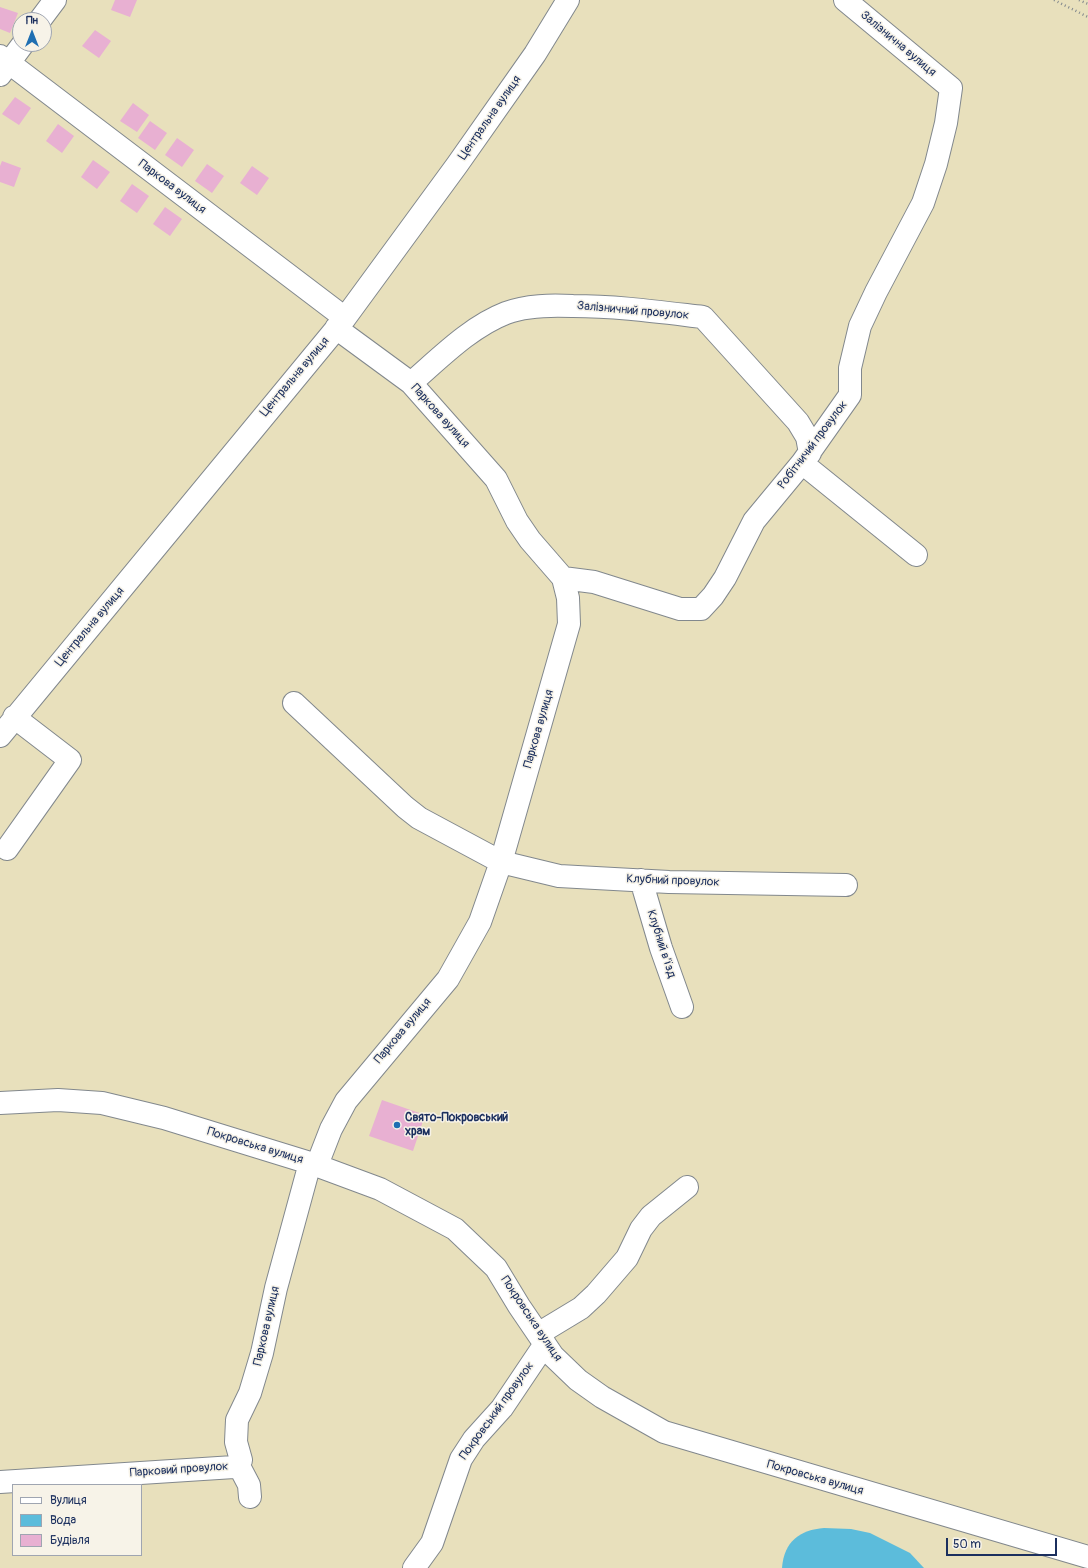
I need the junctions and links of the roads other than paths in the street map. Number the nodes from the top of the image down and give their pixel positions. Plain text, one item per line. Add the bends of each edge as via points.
1 (55, 0) edge
2 (568, 0) edge
3 (845, 0) edge
4 (46, 12) edge
5 (15, 52) edge
6 (3, 65) edge
7 (950, 88) joint
8 (340, 323) junction
9 (411, 383) junction
10 (806, 458) junction
11 (916, 555) dead end
12 (563, 578) junction
13 (294, 703) dead end
14 (14, 717) junction
15 (0, 736) edge
16 (7, 850) dead end
17 (501, 862) junction
18 (641, 880) junction
19 (846, 885) dead end
20 (682, 1007) dead end
21 (0, 1103) edge
22 (313, 1164) junction
23 (687, 1188) dead end
24 (541, 1339) junction
25 (238, 1464) junction
26 (0, 1482) edge
27 (250, 1497) dead end
28 (1088, 1557) edge
29 (1060, 1558) edge
30 (414, 1568) edge

1 - 4 street
2 - 8 street, Центральна вулиця via 535,54 466,152
3 - 7 street, Залізнична вулиця
5 - 6 street
6 - 8 street, Паркова вулиця
7 - 10 street, Робітничий провулок via 938,157 923,203 860,326 850,368 850,395
8 - 9 street, Паркова вулиця
8 - 14 street, Центральна вулиця
9 - 10 street, Залізничний провулок via 481,326 507,313 526,308 544,305 609,306 703,317 798,422 807,437
9 - 12 street, Паркова вулиця via 496,479 517,521
10 - 11 street
10 - 12 street, Робітничий провулок via 754,521 725,578 701,609 680,609 594,582
12 - 17 street, Паркова вулиця via 568,598 569,624
13 - 17 street, Клубний провулок via 419,818
14 - 15 street, Центральна вулиця
14 - 16 street via 70,760
17 - 18 street, Клубний провулок via 560,876
17 - 22 street, Паркова вулиця via 480,922 448,979 346,1101
18 - 19 street, Клубний провулок
18 - 20 street, Клубний в’їзд
21 - 22 street, Покровська вулиця via 58,1100 102,1103 164,1118
22 - 24 street, Покровська вулиця via 380,1189 455,1229 496,1268
22 - 25 street, Паркова вулиця via 276,1288 262,1353 250,1393 237,1420 236,1442 241,1460
23 - 24 street via 651,1216 627,1258 596,1294
24 - 29 street, Покровська вулиця via 553,1356 578,1380 602,1397 664,1432
24 - 30 street, Покровський провулок via 502,1408 474,1439 461,1459 432,1543
25 - 26 street, Парковий провулок via 234,1467
25 - 27 street via 248,1485
28 - 29 street, Покровська вулиця

